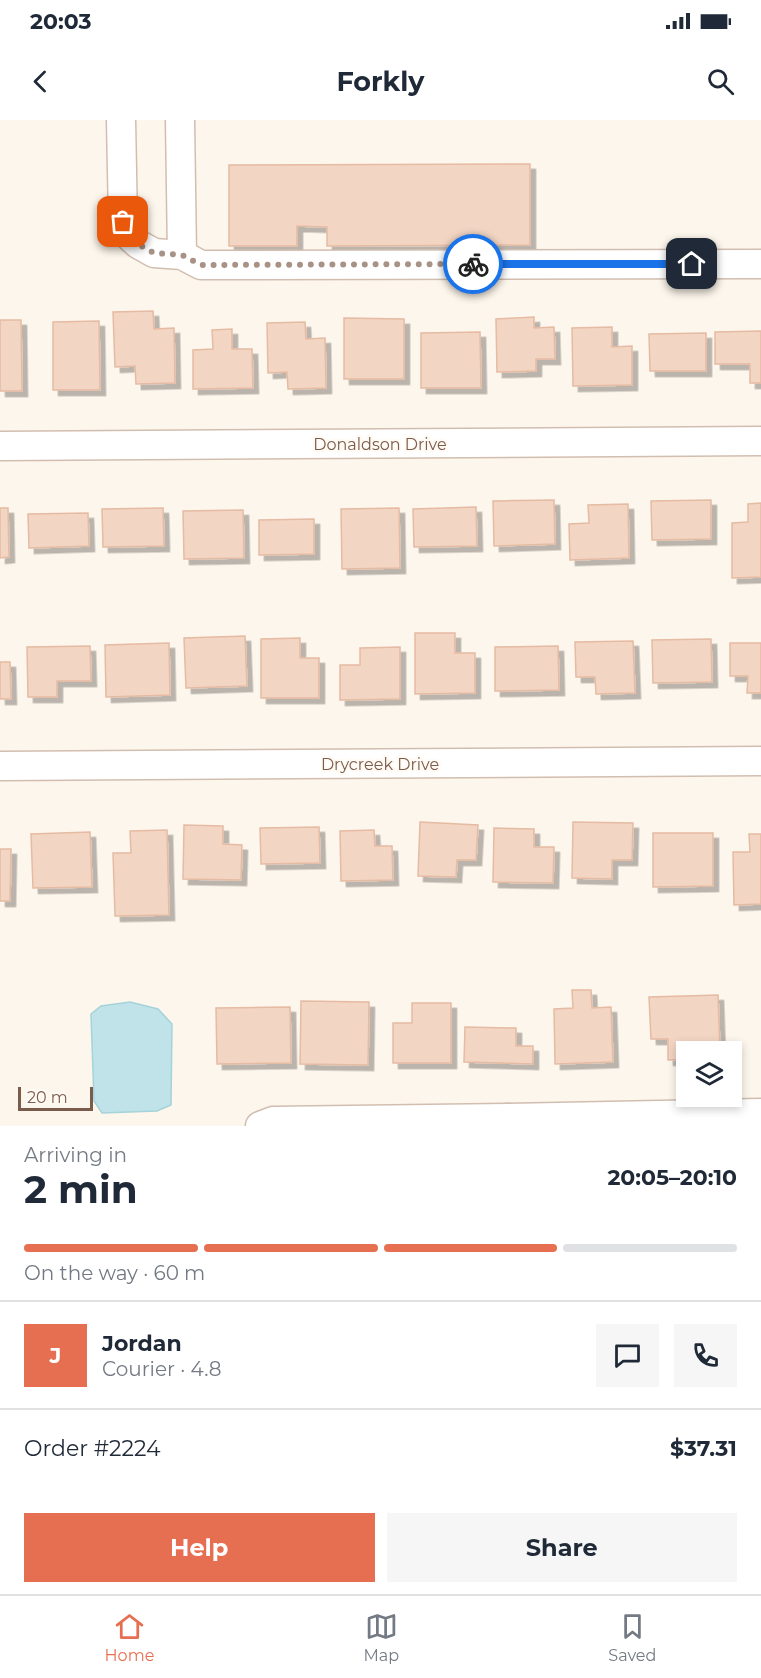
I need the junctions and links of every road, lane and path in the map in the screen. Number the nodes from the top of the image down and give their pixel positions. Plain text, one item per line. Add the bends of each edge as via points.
1 (121, 120) edge
2 (180, 120) edge
3 (182, 255) junction
4 (761, 264) edge
5 (761, 441) edge
6 (0, 446) edge
7 (761, 761) edge
8 (0, 766) edge
9 (761, 1113) edge
10 (508, 1122) edge
11 (260, 1126) edge

1 - 3 street via 123,222 127,234 154,253
2 - 3 street
3 - 4 street via 201,265
5 - 6 street, Donaldson Drive
7 - 8 street, Drycreek Drive
9 - 10 street
10 - 11 street via 273,1121

